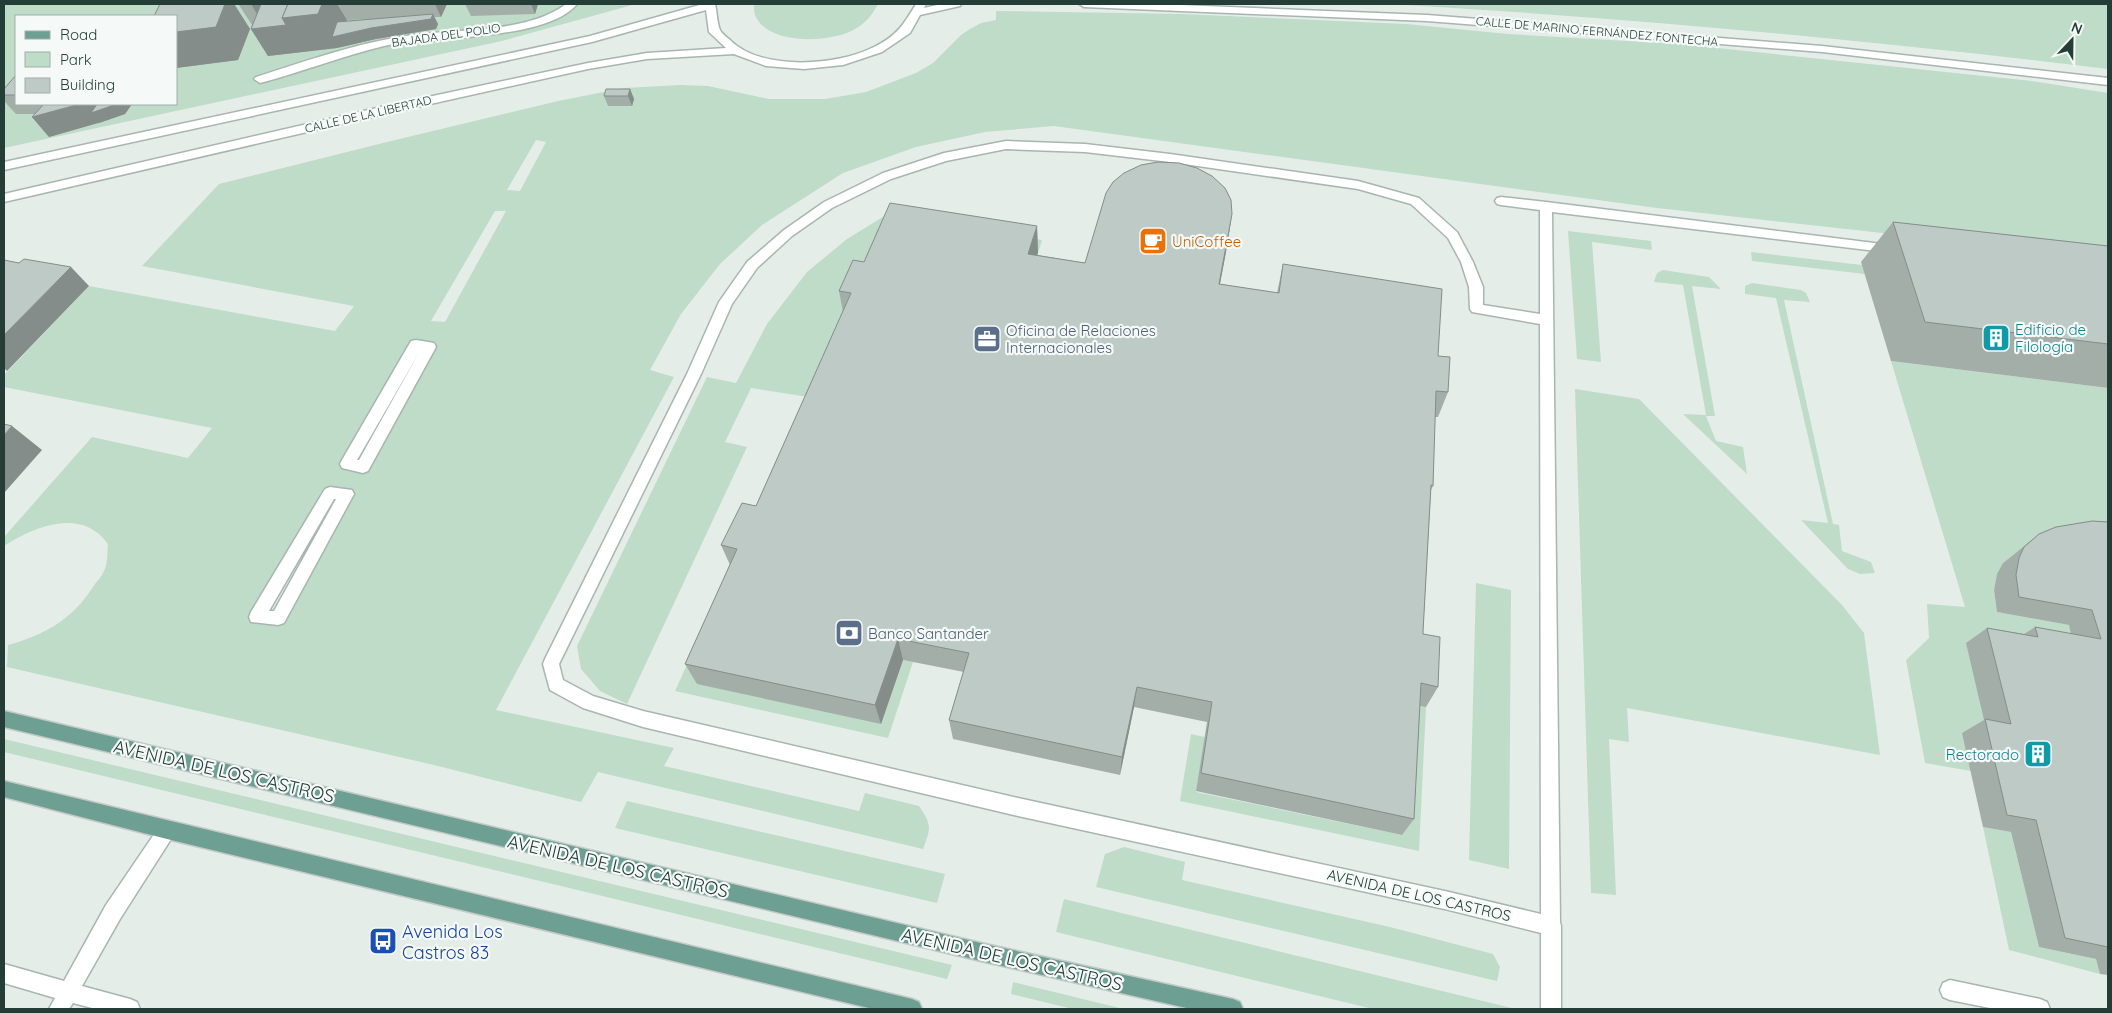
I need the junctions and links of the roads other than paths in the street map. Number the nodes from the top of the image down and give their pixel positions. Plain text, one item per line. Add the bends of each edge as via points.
1 (572, 4) edge
2 (710, 4) edge
3 (956, 4) edge
4 (1084, 4) edge
5 (920, 8) edge
6 (736, 51) junction
7 (260, 79) dead end
8 (2108, 82) edge
9 (4, 166) edge
10 (4, 198) edge
11 (1501, 201) dead end
12 (1546, 206) junction
13 (1910, 252) edge
14 (1546, 320) junction
15 (346, 464) joint
16 (278, 618) joint
17 (4, 719) edge
18 (4, 789) edge
19 (167, 830) junction
20 (1552, 926) junction
21 (4, 974) edge
22 (1950, 990) dead end
23 (69, 992) junction
24 (59, 1009) edge
25 (130, 1009) edge
26 (912, 1009) edge
27 (1233, 1009) edge
28 (1552, 1009) edge
29 (2040, 1009) edge

1 - 7 street, BAJADA DEL POLIO via 556,17 542,22 401,40 337,55
2 - 6 street via 709,15 717,35
2 - 9 street, CALLE DE LA LIBERTAD via 592,39
3 - 5 street
4 - 8 street, CALLE DE MARINO FERNÁNDEZ FONTECHA via 1427,18 1822,49
5 - 6 street via 913,23 889,44 839,63 812,66 770,64
6 - 10 street, CALLE DE LA LIBERTAD via 647,56 588,66
11 - 12 street
12 - 13 street
12 - 14 street
14 - 20 street
14 - 20 street, AVENIDA DE LOS CASTROS via 1477,310 1476,287 1453,235 1415,201 1358,185 1104,150 1006,145 944,157 887,176 828,205 788,233 752,265 726,302 694,374 551,664 556,685 589,703 643,720
15 - 15 street via 416,345 429,347 363,467
16 - 16 street via 257,617 330,493 347,494
17 - 27 main road, AVENIDA DE LOS CASTROS via 976,951
18 - 19 main road
19 - 23 street via 113,912
19 - 26 main road
20 - 28 street
21 - 23 street
22 - 29 street
23 - 24 street
23 - 25 street

